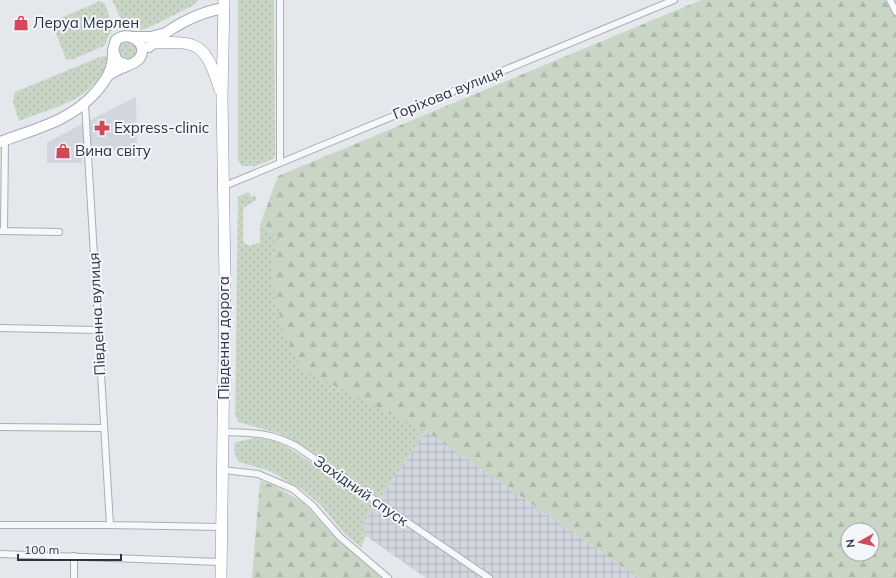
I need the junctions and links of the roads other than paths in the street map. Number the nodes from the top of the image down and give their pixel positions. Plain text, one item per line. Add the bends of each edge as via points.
1 (280, 0) edge
2 (674, 0) edge
3 (890, 0) edge
4 (224, 4) edge
5 (896, 12) edge
6 (168, 31) junction
7 (133, 37) junction
8 (152, 44) junction
9 (113, 54) junction
10 (140, 57) junction
11 (127, 64) junction
12 (109, 75) junction
13 (222, 98) junction
14 (85, 104) junction
15 (3, 141) edge
16 (280, 163) junction
17 (222, 187) junction
18 (2, 231) edge
19 (59, 232) dead end
20 (0, 328) edge
21 (97, 330) junction
22 (0, 427) edge
23 (103, 428) junction
24 (223, 432) junction
25 (223, 470) junction
26 (0, 525) edge
27 (110, 525) junction
28 (222, 527) junction
29 (0, 554) edge
30 (74, 556) junction
31 (221, 562) junction
32 (74, 578) edge
33 (221, 578) edge
34 (388, 578) edge
35 (488, 578) edge

1 - 16 street
2 - 16 street, Горіхова вулиця
3 - 5 street
4 - 6 main road
4 - 13 highway, Південна дорога
6 - 7 main road via 151,36
6 - 8 main road
7 - 9 main road via 126,35 116,40
7 - 10 main road via 140,44
8 - 10 main road
8 - 13 highway via 180,42 190,43 198,48 210,61
9 - 11 main road via 120,63
9 - 12 main road
10 - 11 main road via 135,62
11 - 12 main road
12 - 14 main road
13 - 17 highway, Південна дорога
14 - 15 main road via 70,114
14 - 21 street, Південна вулиця
15 - 18 street
16 - 17 street, Горіхова вулиця
17 - 24 highway, Південна дорога via 225,279
18 - 19 street
20 - 21 street
21 - 23 street, Південна вулиця
22 - 23 street
23 - 27 street, Південна вулиця
24 - 25 highway, Південна дорога
24 - 35 street, Західний спуск via 279,437 296,446
25 - 28 highway, Південна дорога
25 - 34 street via 258,474 293,489 312,505 340,537
26 - 27 street
27 - 28 street
28 - 31 highway, Південна дорога
29 - 30 street
30 - 31 street
30 - 32 street
31 - 33 highway, Південна дорога

